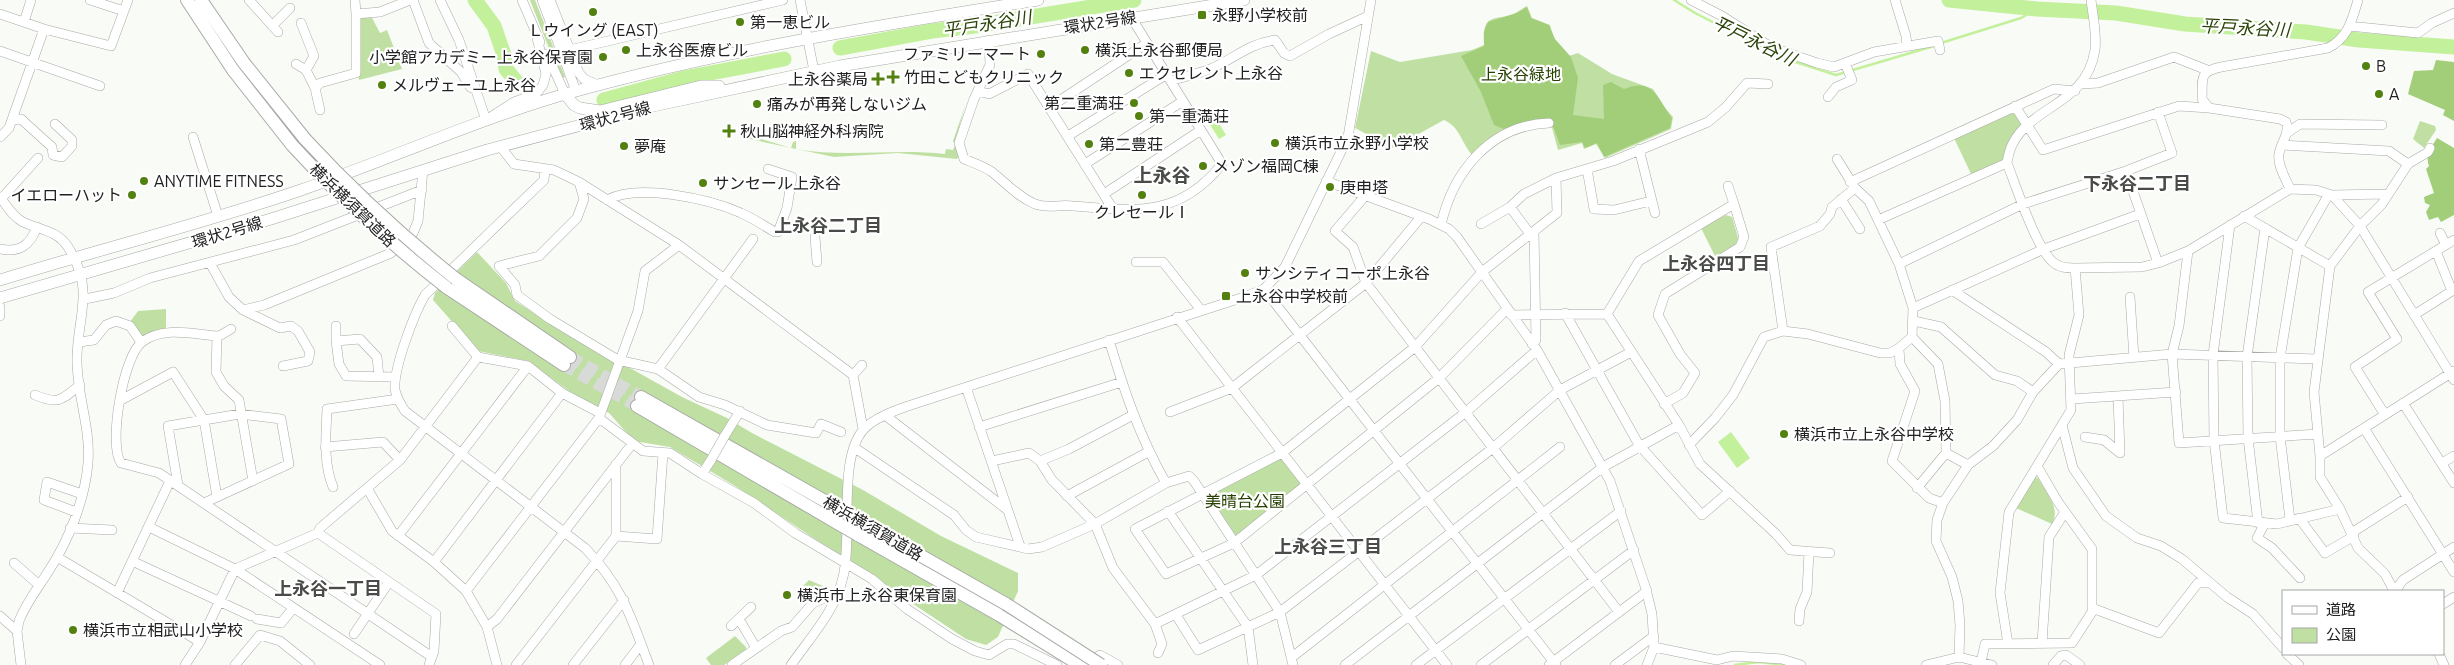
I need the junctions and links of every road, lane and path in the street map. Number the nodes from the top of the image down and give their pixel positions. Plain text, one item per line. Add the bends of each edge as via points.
1 (31, 0) edge
2 (90, 0) edge
3 (128, 0) edge
4 (249, 0) edge
5 (355, 0) edge
6 (411, 0) edge
7 (440, 0) edge
8 (522, 0) edge
9 (542, 0) edge
10 (550, 0) edge
11 (784, 0) edge
12 (800, 0) edge
13 (1038, 0) edge
14 (1244, 0) edge
15 (1371, 0) edge
16 (1691, 0) edge
17 (2091, 0) edge
18 (2358, 0) edge
19 (1895, 2) edge
20 (204, 4) edge
21 (190, 6) edge
22 (290, 8) dead end
23 (124, 11) junction
24 (2454, 13) edge
25 (0, 14) edge
26 (356, 14) junction
27 (1368, 16) junction
28 (1131, 17) junction
29 (24, 22) junction
30 (301, 23) dead end
31 (2349, 28) junction
32 (44, 29) junction
33 (537, 38) junction
34 (807, 38) junction
35 (989, 40) junction
36 (1147, 43) junction
37 (1939, 45) dead end
38 (1907, 46) junction
39 (0, 51) edge
40 (565, 51) junction
41 (33, 62) junction
42 (296, 64) dead end
43 (1846, 65) junction
44 (306, 70) junction
45 (2207, 70) junction
46 (814, 71) junction
47 (1169, 77) junction
48 (1768, 84) dead end
49 (2082, 84) junction
50 (598, 85) junction
51 (741, 85) junction
52 (100, 86) dead end
53 (315, 88) junction
54 (476, 90) junction
55 (978, 91) junction
56 (2075, 91) junction
57 (571, 93) junction
58 (1828, 97) dead end
59 (1183, 101) junction
60 (2015, 106) junction
61 (1050, 107) junction
62 (580, 108) junction
63 (2209, 108) junction
64 (320, 110) dead end
65 (2158, 112) junction
66 (12, 120) junction
67 (486, 120) junction
68 (1549, 123) dead end
69 (55, 124) dead end
70 (2382, 125) dead end
71 (2028, 126) junction
72 (573, 128) junction
73 (1201, 130) junction
74 (2287, 133) junction
75 (1068, 136) junction
76 (0, 137) edge
77 (193, 137) dead end
78 (2282, 145) junction
79 (500, 146) junction
80 (2430, 148) dead end
81 (1639, 149) junction
82 (38, 158) dead end
83 (1837, 159) dead end
84 (2006, 163) junction
85 (1085, 164) junction
86 (2408, 164) junction
87 (545, 169) junction
88 (1587, 169) junction
89 (423, 170) junction
90 (768, 170) dead end
91 (2126, 171) junction
92 (1556, 178) junction
93 (1326, 181) junction
94 (579, 182) junction
95 (1852, 185) junction
96 (1728, 186) dead end
97 (2290, 189) junction
98 (422, 190) junction
99 (1104, 194) junction
100 (2388, 194) junction
101 (2330, 195) junction
102 (1365, 196) junction
103 (1, 198) edge
104 (1841, 199) junction
105 (607, 200) junction
106 (1652, 201) junction
107 (1734, 204) junction
108 (2023, 204) junction
109 (1510, 207) junction
110 (1114, 209) junction
111 (1655, 213) dead end
112 (2140, 214) junction
113 (218, 216) junction
114 (1421, 216) junction
115 (2244, 216) junction
116 (1869, 222) junction
117 (1480, 224) dead end
118 (1441, 225) junction
119 (2230, 225) junction
120 (2360, 226) junction
121 (38, 227) junction
122 (2265, 228) junction
123 (1532, 232) junction
124 (2440, 233) dead end
125 (815, 237) dead end
126 (753, 239) dead end
127 (2450, 243) edge
128 (679, 245) junction
129 (2298, 248) junction
130 (0, 249) edge
131 (2044, 249) junction
132 (2188, 251) junction
133 (2436, 251) junction
134 (74, 259) junction
135 (817, 262) dead end
136 (1136, 262) dead end
137 (210, 263) junction
138 (2158, 263) junction
139 (1899, 264) junction
140 (2330, 266) junction
141 (2075, 268) junction
142 (1482, 272) junction
143 (80, 276) junction
144 (2391, 278) junction
145 (724, 279) junction
146 (0, 280) edge
147 (1366, 283) junction
148 (1264, 289) junction
149 (1952, 290) junction
150 (2130, 296) dead end
151 (0, 298) edge
152 (85, 299) junction
153 (0, 307) edge
154 (1913, 308) junction
155 (243, 310) junction
156 (1201, 310) junction
157 (1509, 312) junction
158 (1565, 313) junction
159 (1536, 314) junction
160 (1607, 314) junction
161 (2414, 315) junction
162 (0, 316) edge
163 (1177, 317) junction
164 (1914, 321) junction
165 (336, 326) dead end
166 (452, 326) dead end
167 (231, 329) dead end
168 (1783, 331) junction
169 (1300, 335) junction
170 (217, 336) junction
171 (1912, 337) junction
172 (1109, 340) junction
173 (336, 341) junction
174 (79, 342) junction
175 (141, 342) junction
176 (1415, 347) junction
177 (1535, 347) junction
178 (1899, 348) junction
179 (1631, 352) junction
180 (2172, 354) junction
181 (2213, 355) junction
182 (478, 357) junction
183 (2247, 357) junction
184 (2134, 358) junction
185 (2280, 358) junction
186 (2317, 359) junction
187 (621, 361) junction
188 (2070, 363) junction
189 (2059, 364) junction
190 (862, 365) dead end
191 (283, 366) dead end
192 (528, 366) junction
193 (658, 369) junction
194 (1598, 371) junction
195 (853, 375) junction
196 (2453, 375) edge
197 (379, 376) junction
198 (395, 378) junction
199 (1439, 378) junction
200 (1122, 382) junction
201 (80, 385) junction
202 (966, 387) junction
203 (1232, 388) junction
204 (1560, 390) junction
205 (2033, 392) junction
206 (2176, 392) junction
207 (562, 393) junction
208 (35, 394) dead end
209 (2118, 396) junction
210 (398, 399) junction
211 (1349, 399) junction
212 (2072, 399) junction
213 (121, 400) junction
214 (2403, 403) junction
215 (1664, 404) junction
216 (740, 411) junction
217 (1170, 412) dead end
218 (1466, 412) junction
219 (240, 414) junction
220 (599, 415) junction
221 (1133, 415) junction
222 (2385, 415) junction
223 (886, 416) junction
224 (204, 420) junction
225 (1679, 425) junction
226 (2062, 425) junction
227 (426, 427) junction
228 (980, 427) junction
229 (2364, 428) junction
230 (863, 429) junction
231 (1374, 431) junction
232 (841, 432) dead end
233 (2318, 434) junction
234 (2280, 436) junction
235 (2085, 437) dead end
236 (2248, 438) junction
237 (2214, 440) junction
238 (632, 444) junction
239 (1689, 445) junction
240 (1641, 446) junction
241 (325, 447) junction
242 (1560, 447) dead end
243 (855, 448) junction
244 (1493, 448) junction
245 (1148, 452) junction
246 (663, 453) junction
247 (1282, 453) junction
248 (1946, 453) junction
249 (460, 454) junction
250 (2320, 456) junction
251 (2454, 456) edge
252 (400, 460) junction
253 (992, 461) junction
254 (1040, 461) junction
255 (1400, 463) junction
256 (616, 464) junction
257 (2442, 464) junction
258 (1968, 465) junction
259 (2037, 466) junction
260 (1603, 467) junction
261 (702, 474) junction
262 (1518, 480) junction
263 (252, 481) junction
264 (497, 481) junction
265 (174, 483) junction
266 (1166, 483) junction
267 (2454, 483) edge
268 (1307, 485) junction
269 (333, 487) dead end
270 (367, 488) junction
271 (1917, 488) junction
272 (1730, 492) junction
273 (82, 494) junction
274 (1202, 494) junction
275 (217, 496) junction
276 (1067, 496) junction
277 (2408, 497) junction
278 (1427, 499) junction
279 (204, 503) junction
280 (1943, 503) junction
281 (531, 507) junction
282 (1005, 508) junction
283 (2340, 509) junction
284 (1168, 511) junction
285 (1621, 511) junction
286 (76, 512) junction
287 (2065, 512) junction
288 (1543, 513) junction
289 (1332, 516) junction
290 (2294, 519) junction
291 (2262, 523) junction
292 (1095, 524) junction
293 (149, 527) junction
294 (70, 528) junction
295 (112, 530) dead end
296 (1452, 531) junction
297 (564, 532) junction
298 (318, 533) junction
299 (2353, 534) junction
300 (398, 536) junction
301 (616, 536) junction
302 (1234, 543) junction
303 (1020, 546) junction
304 (2454, 547) edge
305 (1571, 549) junction
306 (1634, 550) junction
307 (277, 551) junction
308 (1809, 551) junction
309 (1359, 552) junction
310 (1830, 553) dead end
311 (2444, 554) junction
312 (57, 557) junction
313 (1201, 559) junction
314 (132, 561) junction
315 (597, 561) junction
316 (434, 562) junction
317 (846, 562) junction
318 (14, 563) dead end
319 (1477, 564) junction
320 (235, 569) junction
321 (2454, 572) edge
322 (1256, 575) junction
323 (2300, 578) dead end
324 (1594, 580) junction
325 (389, 582) junction
326 (2210, 584) junction
327 (39, 585) junction
328 (1384, 585) junction
329 (2393, 590) edge
330 (2395, 590) edge
331 (466, 591) junction
332 (1647, 591) junction
333 (1224, 592) junction
334 (117, 593) junction
335 (836, 598) junction
336 (1504, 599) junction
337 (624, 600) junction
338 (218, 603) junction
339 (751, 606) dead end
340 (2092, 608) junction
341 (292, 609) junction
342 (1002, 609) junction
343 (1280, 612) junction
344 (1619, 612) junction
345 (368, 614) junction
346 (1176, 615) junction
347 (0, 616) edge
348 (1409, 616) junction
349 (739, 619) junction
350 (1799, 621) dead end
351 (1155, 624) junction
352 (731, 626) dead end
353 (487, 627) junction
354 (1248, 627) junction
355 (1528, 630) junction
356 (17, 631) junction
357 (354, 634) dead end
358 (1654, 636) junction
359 (200, 642) junction
360 (2042, 643) junction
361 (641, 644) junction
362 (2008, 644) junction
363 (1654, 647) junction
364 (2282, 647) edge
365 (756, 648) junction
366 (1436, 650) junction
367 (1158, 653) dead end
368 (2288, 655) edge
369 (1959, 657) junction
370 (430, 661) edge
371 (1292, 661) edge
372 (1981, 662) junction
373 (1791, 663) edge
374 (1935, 663) edge
375 (1553, 664) edge
376 (21, 665) edge
377 (185, 665) edge
378 (235, 665) edge
379 (310, 665) edge
380 (380, 665) edge
381 (497, 665) edge
382 (516, 665) edge
383 (573, 665) edge
384 (625, 665) edge
385 (649, 665) edge
386 (734, 665) edge
387 (791, 665) edge
388 (1057, 665) edge
389 (1080, 665) edge
390 (1084, 665) edge
391 (1101, 665) edge
392 (1118, 665) edge
393 (1253, 665) edge
394 (1345, 665) edge
395 (1416, 665) edge
396 (1447, 665) edge
397 (1481, 665) edge
398 (1615, 665) edge
399 (1647, 665) edge
400 (1801, 665) edge
401 (1926, 665) edge
402 (1992, 665) edge
403 (2053, 665) edge
404 (2080, 665) edge
405 (2299, 665) edge

1 - 29 street
2 - 23 street
3 - 23 street
4 - 22 street via 275,29
5 - 26 street
6 - 26 street via 380,12
6 - 54 street via 429,43 462,72 470,87
7 - 54 street via 459,40
8 - 33 street
9 - 40 street
10 - 40 street
11 - 40 street
12 - 34 street
13 - 34 main road, 環状2号線
14 - 28 main road, 環状2号線
15 - 27 street
16 - 43 street via 1771,46 1817,63 1834,67
17 - 49 street via 2095,49
18 - 31 street
19 - 38 street
20 - 21 highway, 横浜横須賀道路, bridge via 244,63 304,139 368,204 456,279 567,361 446,288 402,253 345,200 292,145 233,70
23 - 32 street via 111,46
24 - 31 street via 2418,34
25 - 29 street
26 - 53 street via 356,73 320,82
27 - 47 street via 1290,56 1275,40 1263,42 1209,70
27 - 93 street via 1348,137
28 - 35 main road, 環状2号線
28 - 36 street
29 - 32 street
30 - 44 street via 314,56
31 - 45 street via 2334,46 2316,52
32 - 41 street
33 - 57 street
33 - 67 street via 546,74 543,85 536,94 514,102
34 - 46 street
34 - 50 main road, 環状2号線
35 - 46 main road, 環状2号線
35 - 55 street via 990,65
36 - 47 street
36 - 61 street
37 - 38 street
38 - 43 street via 1874,52
39 - 41 street
40 - 50 street via 584,79
40 - 57 street
41 - 52 street
41 - 66 street
42 - 44 street
43 - 58 street via 1852,80 1836,87
44 - 53 street
45 - 49 street via 2174,57 2098,83
45 - 63 street via 2203,74 2202,99
46 - 51 main road, 環状2号線
47 - 59 street
47 - 75 street
48 - 81 street via 1748,83 1708,122
49 - 56 street
50 - 57 main road, 環状2号線
51 - 62 main road via 701,86 600,111
51 - 72 main road, 環状2号線
53 - 64 street
54 - 67 street
55 - 61 street via 989,94 1028,74
55 - 110 street via 960,143 964,160 983,166 1036,204 1052,208 1065,205
56 - 60 street via 2054,89
56 - 71 street
57 - 62 main road
57 - 67 main road, 環状2号線
59 - 73 street
59 - 85 street
60 - 71 street
60 - 95 street
61 - 75 street
62 - 72 main road
63 - 65 street via 2179,106
63 - 74 street via 2280,118 2287,125
65 - 71 street via 2043,150
65 - 91 street via 2172,153
66 - 69 street via 21,119 52,147 53,156 62,157 72,146 72,140
66 - 76 street
67 - 113 main road, 環状2号線 via 303,189
68 - 118 street via 1530,124 1497,139 1477,153 1450,194
70 - 74 street via 2300,124
71 - 84 street via 2012,144
72 - 79 main road, 環状2号線
73 - 99 street
73 - 110 street via 1222,164 1204,186 1178,201 1135,210
74 - 78 street
75 - 85 street
77 - 113 street
78 - 86 street via 2389,151
78 - 97 street via 2280,162
79 - 87 street via 514,164
79 - 89 main road, 環状2号線
80 - 86 street
81 - 88 street
81 - 106 street
82 - 103 street
83 - 95 street
84 - 108 street
84 - 116 street
85 - 99 street
86 - 100 street
87 - 94 street
87 - 198 street via 544,180 424,295
88 - 92 street
88 - 106 street via 1594,209 1614,210
89 - 98 street
89 - 143 main road, 環状2号線
90 - 105 street via 792,177 777,232 741,213 679,196 634,193
91 - 108 street
91 - 112 street
92 - 109 street via 1524,194
92 - 123 street via 1558,213
93 - 102 street
93 - 148 street via 1285,267
94 - 105 street
94 - 187 street via 584,200 578,218 539,256 499,266 516,285 517,295 550,319
95 - 104 street
95 - 116 street via 1869,201
96 - 107 street
97 - 101 street via 2316,190
97 - 115 street
98 - 137 street via 303,237
98 - 155 street via 414,233 391,253 264,305
99 - 110 street
100 - 101 street
100 - 120 street
101 - 120 street
101 - 129 street
102 - 114 street
102 - 147 street via 1335,231 1353,247
103 - 121 street via 15,217
104 - 116 street
104 - 168 street via 1820,226 1771,247
105 - 128 street
106 - 111 street
107 - 160 street via 1639,261
107 - 215 street via 1744,237 1740,247 1665,294 1658,315 1695,373 1683,393
108 - 131 street
108 - 139 street
109 - 117 street
109 - 123 street
112 - 131 street
112 - 138 street
113 - 134 main road, 環状2号線
114 - 118 street
114 - 147 street
115 - 119 street
115 - 122 street
116 - 139 street
118 - 142 street via 1457,237
119 - 132 street
119 - 181 street
120 - 140 street
120 - 144 street
121 - 130 street via 32,240 23,248 12,251
121 - 134 street via 63,241
122 - 129 street
122 - 183 street
123 - 142 street
123 - 159 street
124 - 127 street
125 - 135 street
126 - 145 street
127 - 133 street
128 - 145 street
128 - 187 street via 645,271 638,311
129 - 140 street
129 - 185 street
131 - 141 street via 2053,262 2064,268
131 - 149 street
132 - 138 street
132 - 180 street via 2179,326
133 - 144 street
133 - 161 street via 2452,290
134 - 143 street
134 - 146 main road, 環状2号線
136 - 156 street via 1163,262
137 - 152 street
137 - 155 street via 229,298
138 - 141 street via 2142,267
139 - 154 street
140 - 186 street
141 - 188 street via 2079,315
142 - 157 street
142 - 176 street
143 - 151 main road, 環状2号線
143 - 152 street
144 - 161 street
144 - 222 street via 2368,292 2397,339 2355,368
145 - 193 street
145 - 195 street
147 - 169 street
147 - 176 street
148 - 156 street
148 - 169 street
149 - 154 street
149 - 189 street
150 - 184 street
152 - 174 street
153 - 162 street
154 - 164 street
155 - 191 street via 280,328 291,326 298,331 310,352 308,361
156 - 163 street
157 - 159 street
157 - 177 street
157 - 199 street
158 - 159 street
158 - 160 street
158 - 194 street
159 - 177 street
160 - 179 street
161 - 196 street
163 - 172 street
163 - 203 street
164 - 171 street
164 - 205 street via 1941,327 1995,374 2017,381
165 - 173 street
166 - 182 street
167 - 170 street
168 - 178 street via 1808,334 1880,353 1890,353
168 - 239 street via 1764,337 1733,395
169 - 203 street
169 - 211 street
170 - 175 street via 165,332
170 - 219 street via 216,372 224,386 239,400
171 - 178 street
171 - 248 street via 1938,364 1945,402
172 - 200 street
172 - 202 street
173 - 197 street via 360,339 377,356
173 - 197 street via 339,364 346,376
174 - 175 street via 94,340 106,325 116,321 130,326
174 - 201 street
175 - 213 street via 126,370
176 - 199 street
176 - 211 street
177 - 204 street
177 - 218 street
178 - 271 street via 1900,364 1915,391 1892,461
179 - 194 street
179 - 215 street
180 - 181 street
180 - 184 street
180 - 206 street
181 - 183 street
181 - 237 street
182 - 192 street
182 - 227 street
183 - 185 street
183 - 236 street
184 - 188 street
185 - 186 street
185 - 234 street
186 - 233 street via 2314,392
187 - 193 street
187 - 220 street
188 - 189 street
188 - 212 street
189 - 205 street
190 - 195 street
192 - 207 street
192 - 249 street
193 - 216 street via 699,397
194 - 204 street
194 - 240 street
195 - 230 street
196 - 214 street
197 - 198 street
198 - 210 street
199 - 218 street
199 - 231 street
200 - 221 street
200 - 228 street
201 - 208 street via 59,401 50,402
201 - 273 street via 86,417 88,462
202 - 223 street via 894,410
202 - 228 street
203 - 217 street
203 - 247 street
204 - 244 street
204 - 260 street
205 - 258 street via 2017,420 1993,446
206 - 209 street
206 - 237 street via 2179,443
207 - 220 street
207 - 264 street
209 - 212 street
209 - 235 street via 2120,453 2104,440
210 - 227 street via 405,411
210 - 241 street via 327,410
211 - 231 street
211 - 247 street
212 - 226 street via 2071,410
213 - 224 street via 173,372
213 - 265 street via 117,458 121,463 159,473
214 - 222 street
214 - 257 street
215 - 225 street
216 - 232 street via 767,425 816,434 821,424
216 - 261 street, bridge
218 - 244 street
218 - 255 street
219 - 224 street
219 - 263 street
219 - 263 street via 281,419 289,464
220 - 238 street
220 - 281 street
221 - 245 street
221 - 254 street
222 - 229 street
223 - 230 street
223 - 282 street
224 - 265 street via 168,426
224 - 275 street
225 - 239 street
225 - 240 street
226 - 259 street
226 - 326 street via 2073,468 2106,516 2137,538 2162,546
227 - 249 street
227 - 252 street
228 - 253 street
229 - 250 street
229 - 277 street
230 - 243 street
231 - 255 street
231 - 268 street
233 - 234 street
233 - 250 street
234 - 236 street
234 - 290 street
236 - 237 street
236 - 291 street
237 - 291 street via 2223,518
238 - 246 street via 643,451
238 - 256 street
239 - 272 street via 1700,464
240 - 260 street
240 - 272 street via 1702,515
241 - 252 street via 383,442
241 - 269 street
242 - 262 street
243 - 303 street via 954,515 976,537
243 - 317 street via 848,475
244 - 262 street
244 - 278 street
245 - 266 street
245 - 276 street
246 - 261 street via 670,452
246 - 301 street via 656,539
247 - 268 street
247 - 274 street
248 - 258 street
248 - 271 street
249 - 264 street
249 - 300 street
250 - 283 street via 2320,478
251 - 257 street
252 - 270 street
253 - 254 street via 1029,453
253 - 282 street
254 - 276 street
255 - 278 street
255 - 289 street
256 - 297 street
256 - 301 street
257 - 267 street
258 - 280 street
259 - 287 street
259 - 362 street via 2009,512 2000,593
260 - 285 street
260 - 288 street
261 - 317 street
262 - 288 street
262 - 296 street
263 - 275 street
264 - 281 street
264 - 316 street
265 - 279 street
265 - 293 street
266 - 274 street via 1189,476
266 - 292 street
268 - 289 street
268 - 302 street
270 - 298 street via 345,503
270 - 300 street via 392,532
271 - 280 street via 1929,498
272 - 308 street via 1790,550
273 - 286 street
273 - 286 street via 47,482 44,500
274 - 284 street
274 - 302 street
275 - 279 street
276 - 292 street
277 - 299 street
277 - 311 street
278 - 296 street
278 - 309 street
279 - 307 street
280 - 369 street via 1937,520 1936,541 1958,601
281 - 297 street
281 - 331 street
282 - 303 street
283 - 290 street
283 - 299 street
284 - 313 street
284 - 313 street via 1135,529 1166,574
285 - 305 street
285 - 306 street
286 - 294 street
287 - 340 street via 2092,549
287 - 360 street via 2050,537
288 - 305 street
288 - 319 street
289 - 309 street
289 - 322 street
290 - 291 street
290 - 299 street via 2325,553
291 - 323 street via 2256,538 2272,548
292 - 303 street via 1042,547 1028,549
292 - 351 street via 1113,568
293 - 314 street
293 - 320 street
294 - 295 street
294 - 312 street
296 - 319 street
296 - 328 street
297 - 315 street
297 - 353 street via 497,619
298 - 307 street
298 - 325 street
299 - 329 street via 2358,548 2385,574
300 - 316 street
301 - 315 street
302 - 313 street
302 - 322 street
304 - 311 street
305 - 324 street
305 - 336 street
306 - 324 street
306 - 332 street
307 - 320 street
307 - 345 street
308 - 310 street
308 - 350 street via 1807,592
309 - 328 street
309 - 343 street
311 - 321 street
311 - 330 street via 2403,580
312 - 327 street
312 - 334 street
313 - 333 street
314 - 334 street
314 - 338 street
315 - 337 street
315 - 382 street
316 - 331 street
317 - 335 street
317 - 388 street via 952,640 990,655 1007,644 1014,644
318 - 327 street
319 - 336 street
319 - 348 street
320 - 338 street
320 - 341 street
322 - 333 street
322 - 343 street
324 - 344 street
324 - 355 street
325 - 345 street
325 - 370 street via 436,614
326 - 340 street via 2198,583 2159,632
326 - 364 street via 2252,614
327 - 356 street via 22,612
328 - 348 street
328 - 371 street
331 - 353 street
332 - 344 street
332 - 358 street
333 - 346 street
333 - 354 street
334 - 359 street
335 - 365 street via 813,603 792,627
335 - 387 street
336 - 355 street
336 - 366 street
337 - 361 street
337 - 383 street
338 - 341 street via 254,618 281,623
338 - 359 street
339 - 349 street
340 - 360 street via 2072,643
341 - 380 street
342 - 342 highway, 横浜横須賀道路, bridge via 839,509 639,402 858,535
342 - 389 highway, 横浜横須賀道路
342 - 391 highway, 横浜横須賀道路, bridge
343 - 354 street
343 - 371 street
344 - 375 street
345 - 357 street
345 - 370 street
346 - 351 street
346 - 354 street via 1198,650
347 - 356 street
348 - 366 street
348 - 394 street
349 - 352 street
349 - 365 street
351 - 367 street via 1162,644
353 - 381 street
354 - 393 street
355 - 375 street
355 - 397 street
356 - 376 street
358 - 363 street
358 - 398 street
359 - 377 street
360 - 362 street
361 - 384 street
361 - 385 street
362 - 372 street via 1985,644
363 - 373 street via 1717,660 1733,656 1782,659
363 - 399 street
365 - 386 street
366 - 395 street
366 - 396 street
368 - 405 street
369 - 372 street
369 - 374 street
372 - 402 street
373 - 400 street
374 - 401 street
378 - 379 street via 260,635 280,640
390 - 392 street via 1100,655
403 - 404 street via 2066,654

